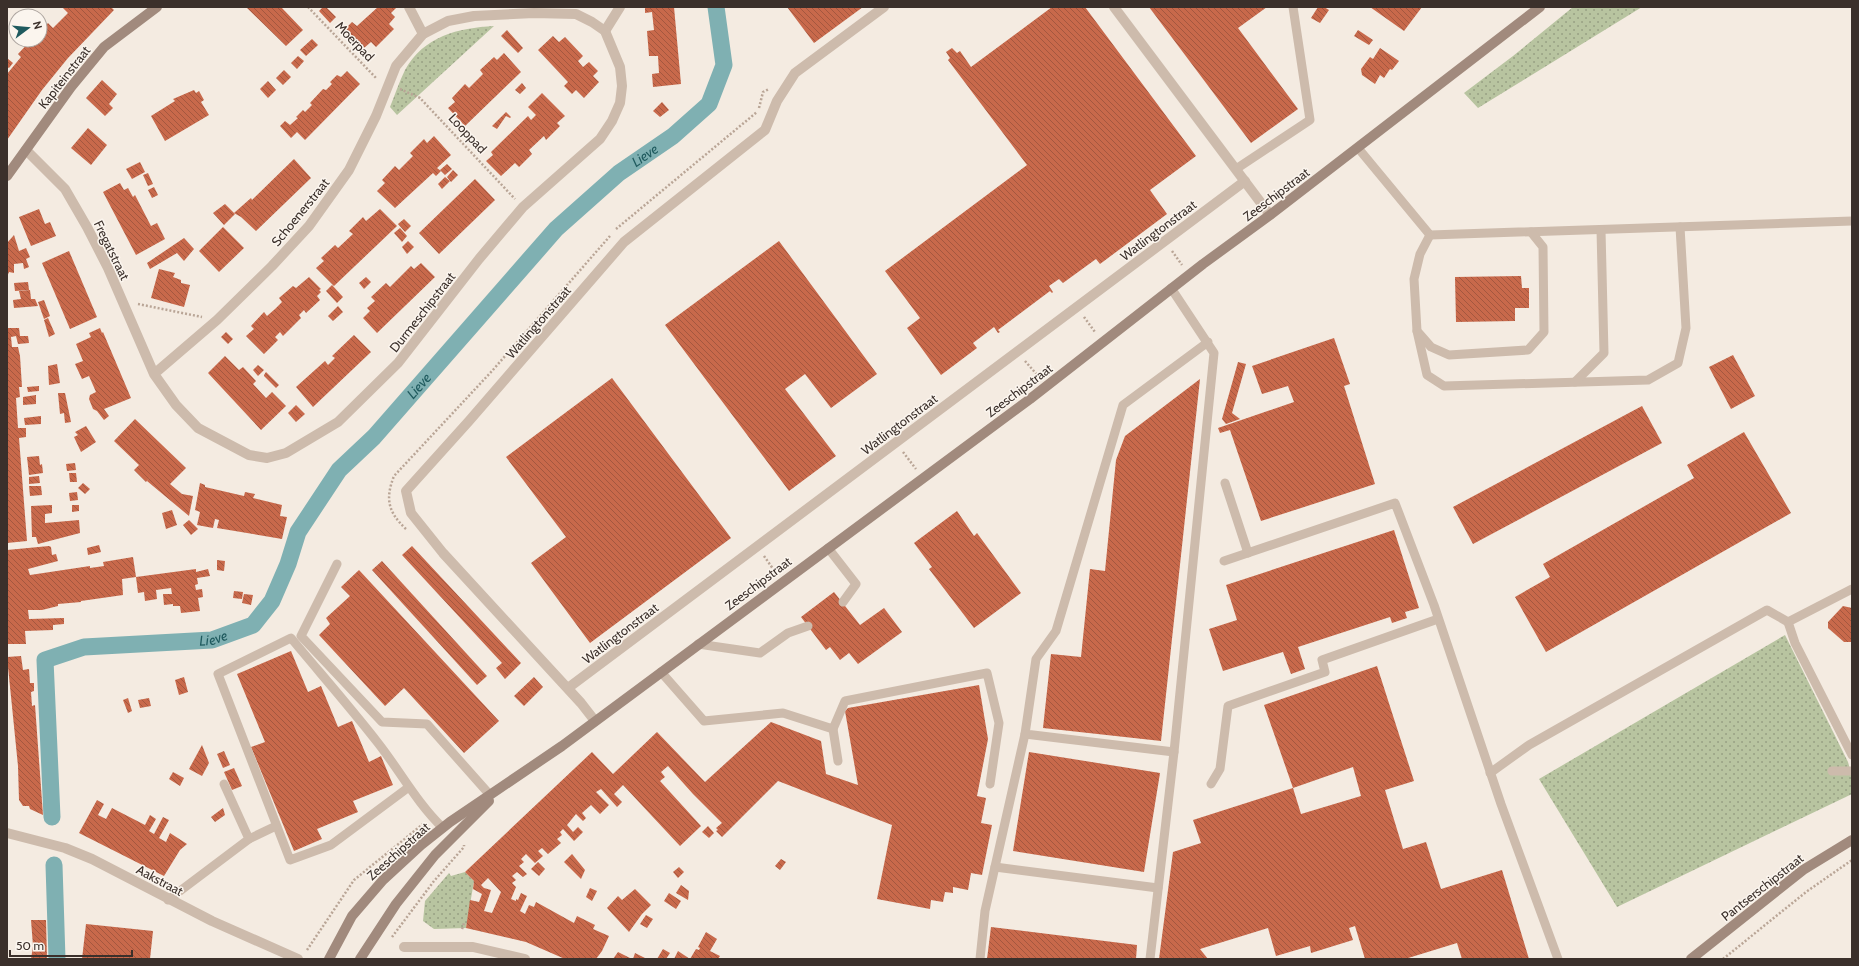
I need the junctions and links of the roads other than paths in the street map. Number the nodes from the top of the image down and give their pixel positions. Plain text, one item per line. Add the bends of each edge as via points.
1 (156, 7) edge
2 (410, 7) edge
3 (620, 7) edge
4 (884, 7) edge
5 (1114, 7) edge
6 (1293, 7) edge
7 (1539, 7) edge
8 (605, 31) junction
9 (423, 34) junction
10 (1358, 148) junction
11 (26, 150) junction
12 (1236, 169) junction
13 (7, 176) edge
14 (1245, 181) junction
15 (1270, 215) junction
16 (1852, 221) edge
17 (1680, 227) junction
18 (1600, 230) junction
19 (1531, 232) junction
20 (1430, 235) junction
21 (1171, 288) junction
22 (1417, 331) junction
23 (1208, 342) junction
24 (154, 374) junction
25 (1575, 382) junction
26 (1225, 482) dead end
27 (828, 548) junction
28 (1248, 553) junction
29 (1224, 561) dead end
30 (337, 564) dead end
31 (1852, 589) edge
32 (843, 602) dead end
33 (1438, 619) junction
34 (1788, 622) junction
35 (808, 626) dead end
36 (698, 644) junction
37 (661, 672) junction
38 (568, 688) junction
39 (595, 721) junction
40 (833, 729) junction
41 (1025, 734) junction
42 (1174, 752) junction
43 (1852, 756) edge
44 (838, 760) dead end
45 (1832, 771) dead end
46 (1852, 771) edge
47 (1490, 773) junction
48 (507, 783) junction
49 (224, 784) dead end
50 (990, 784) dead end
51 (1211, 784) dead end
52 (409, 787) junction
53 (490, 795) junction
54 (276, 826) junction
55 (443, 828) junction
56 (7, 833) edge
57 (250, 839) junction
58 (1852, 840) edge
59 (995, 867) junction
60 (1158, 888) junction
61 (168, 900) junction
62 (404, 947) dead end
63 (298, 959) edge
64 (329, 959) edge
65 (360, 959) edge
66 (525, 959) edge
67 (980, 959) edge
68 (1150, 959) edge
69 (1558, 959) edge
70 (1691, 959) edge

1 - 11 main road, Kapiteinstraat via 104,47 71,87
2 - 9 street
3 - 8 street
4 - 38 street, Watlingtonstraat via 795,73 777,101 765,130 624,242 406,491 411,513 443,553
5 - 12 street
6 - 12 lane via 1310,120
7 - 10 main road, Zeeschipstraat
8 - 9 street, Schoenerstraat via 576,14 534,13 474,16 448,22
8 - 24 street, Durmeschipstraat via 620,67 622,86 620,103 600,139 524,207 479,259 398,363 338,422 286,453 267,458 249,455 198,428 176,405
9 - 24 street, Schoenerstraat via 396,66 349,170 309,226 217,320
10 - 15 main road, Zeeschipstraat
10 - 20 lane
11 - 13 main road, Kapiteinstraat
11 - 24 street, Fregatstraat via 65,189 97,246
12 - 14 street
14 - 15 street
14 - 38 street, Watlingtonstraat
15 - 21 main road, Zeeschipstraat
16 - 17 lane
17 - 18 lane
17 - 25 lane via 1686,328 1678,363 1648,380
18 - 19 lane
18 - 25 lane via 1604,353
19 - 20 lane
19 - 22 lane via 1543,247 1544,332 1528,350 1449,354 1431,347
20 - 22 lane via 1420,254 1414,279
21 - 23 lane
21 - 27 main road, Zeeschipstraat via 1046,386
22 - 25 lane via 1427,375 1444,386
23 - 41 lane via 1123,404 1056,631 1036,659
23 - 42 lane via 1214,353
26 - 28 lane
27 - 32 lane via 856,584
27 - 36 main road, Zeeschipstraat
28 - 29 lane
28 - 33 lane via 1395,503
30 - 53 lane via 301,636 382,722 428,724
31 - 34 lane
33 - 47 lane
33 - 51 lane via 1322,660 1325,672 1228,706 1220,769
34 - 43 lane via 1795,643
34 - 47 lane via 1767,610 1529,744
35 - 36 lane via 788,633 760,654
36 - 37 main road, Zeeschipstraat
37 - 39 main road, Zeeschipstraat
37 - 40 lane via 704,721 783,713
38 - 39 street, Watlingtonstraat
39 - 48 main road, Zeeschipstraat
40 - 44 lane
40 - 50 lane via 845,701 987,673 999,723
41 - 42 lane
41 - 59 lane
42 - 60 lane
45 - 46 lane
47 - 69 lane
48 - 53 main road, Zeeschipstraat
48 - 65 main road, Zeeschipstraat via 435,855 396,904
49 - 57 lane
52 - 54 lane via 331,845 290,860
52 - 54 lane via 378,744 291,638 218,674
52 - 55 lane via 429,815
53 - 55 main road, Zeeschipstraat
54 - 57 lane
55 - 64 main road, Zeeschipstraat via 383,880 352,916
56 - 61 street, Aakstraat via 65,848 92,859
57 - 61 lane
58 - 70 main road, Pantserschipstraat via 1802,870
59 - 60 lane
59 - 67 lane via 985,911
60 - 68 lane
61 - 63 street, Aakstraat
62 - 66 street via 473,947

